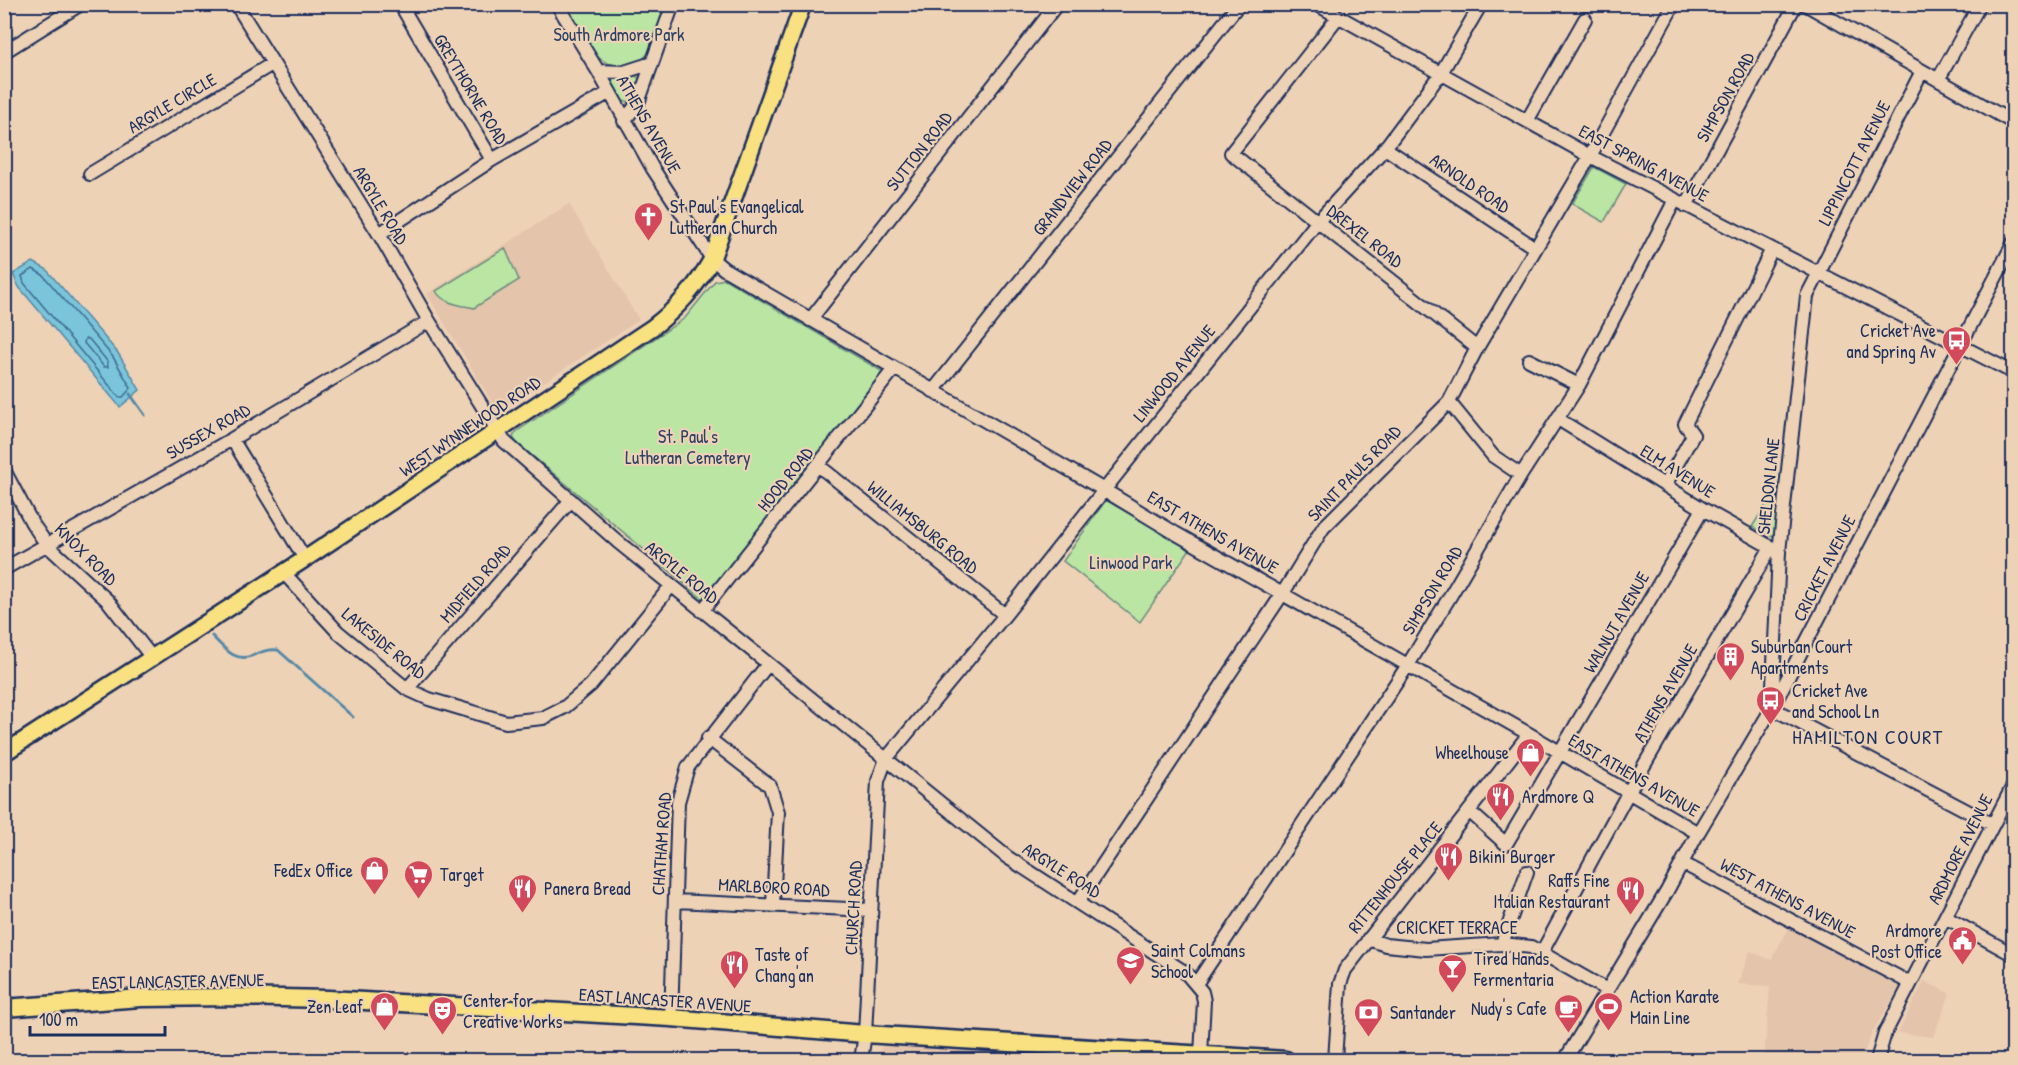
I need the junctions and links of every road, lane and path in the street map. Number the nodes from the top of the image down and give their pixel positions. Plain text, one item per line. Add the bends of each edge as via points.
1 (81, 4) edge
2 (236, 4) edge
3 (400, 4) edge
4 (557, 4) edge
5 (673, 4) edge
6 (803, 4) edge
7 (1057, 4) edge
8 (1239, 4) edge
9 (1316, 4) edge
10 (1481, 4) edge
11 (1674, 4) edge
12 (1796, 4) edge
13 (1805, 4) edge
14 (1980, 4) edge
15 (1336, 11) edge
16 (1585, 19) dead end
17 (4, 52) edge
18 (652, 63) junction
19 (272, 64) junction
20 (598, 71) junction
21 (1922, 71) junction
22 (1441, 73) junction
23 (1938, 80) junction
24 (610, 92) junction
25 (624, 121) junction
26 (1527, 121) junction
27 (2013, 123) edge
28 (1385, 148) junction
29 (1590, 156) junction
30 (492, 160) junction
31 (90, 174) dead end
32 (1680, 203) junction
33 (1318, 221) junction
34 (379, 234) junction
35 (2013, 242) edge
36 (1535, 248) junction
37 (1772, 249) junction
38 (712, 260) junction
39 (1818, 271) junction
40 (810, 320) junction
41 (429, 321) junction
42 (1960, 346) junction
43 (1478, 348) junction
44 (1530, 360) dead end
45 (894, 369) junction
46 (2013, 373) edge
47 (1579, 385) junction
48 (933, 391) junction
49 (1449, 402) junction
50 (1558, 419) junction
51 (497, 431) junction
52 (232, 439) junction
53 (819, 466) junction
54 (4, 470) edge
55 (1521, 475) junction
56 (1665, 485) junction
57 (1104, 490) junction
58 (571, 500) junction
59 (1703, 509) junction
60 (47, 545) junction
61 (1775, 550) junction
62 (305, 559) junction
63 (4, 569) edge
64 (284, 573) junction
65 (671, 586) junction
66 (1283, 593) junction
67 (702, 612) junction
68 (1005, 615) junction
69 (153, 659) junction
70 (768, 664) junction
71 (1408, 665) junction
72 (407, 689) junction
73 (1772, 708) junction
74 (1529, 734) junction
75 (708, 738) junction
76 (4, 753) edge
77 (1560, 753) junction
78 (886, 759) junction
79 (2013, 784) edge
80 (1628, 793) junction
81 (1470, 812) junction
82 (1992, 824) junction
83 (1698, 833) junction
84 (1682, 863) junction
85 (1527, 872) dead end
86 (675, 901) junction
87 (1078, 902) junction
88 (773, 904) junction
89 (871, 910) junction
90 (1945, 917) junction
91 (1368, 939) junction
92 (1502, 944) junction
93 (1542, 952) junction
94 (2013, 955) edge
95 (1910, 983) junction
96 (1196, 984) junction
97 (1607, 990) junction
98 (4, 1008) edge
99 (671, 1018) junction
100 (865, 1034) junction
101 (1201, 1054) junction
102 (861, 1060) edge
103 (1286, 1060) edge
104 (1335, 1060) edge
105 (1565, 1060) edge
106 (1877, 1060) edge

1 - 17 street
2 - 19 street, ARGYLE ROAD
3 - 30 street, GREYTHORNE ROAD
4 - 20 street, ATHENS AVENUE
5 - 18 street
6 - 38 main road, WEST WYNNEWOOD ROAD
7 - 40 street, SUTTON ROAD
8 - 48 street, GRANDVIEW ROAD
9 - 15 street, EAST SPRING AVENUE
10 - 22 street, LINWOOD AVENUE
11 - 29 street, SAINT PAULS ROAD
12 - 32 street, SIMPSON ROAD
13 - 21 street
14 - 23 street
15 - 22 street, EAST SPRING AVENUE
15 - 33 street, DREXEL ROAD via 1231,153
16 - 26 street
18 - 20 street via 624,72
18 - 25 street via 638,103
19 - 31 street, ARGYLE CIRCLE
19 - 34 street, ARGYLE ROAD
20 - 24 street, ATHENS AVENUE
21 - 23 street
21 - 39 street, LIPPINCOTT AVENUE
22 - 26 street, EAST SPRING AVENUE
22 - 28 street, LINWOOD AVENUE
23 - 27 street
24 - 25 street, ATHENS AVENUE
24 - 30 street
25 - 38 street, ATHENS AVENUE
26 - 29 street, EAST SPRING AVENUE
28 - 33 street, LINWOOD AVENUE
28 - 36 street, ARNOLD ROAD
29 - 32 street, EAST SPRING AVENUE
29 - 36 street, SAINT PAULS ROAD
30 - 34 street
32 - 37 street, EAST SPRING AVENUE
32 - 47 street, SIMPSON ROAD
33 - 43 street, DREXEL ROAD
33 - 57 street, LINWOOD AVENUE
34 - 41 street, ARGYLE ROAD
35 - 42 street, CRICKET AVENUE
36 - 43 street, SAINT PAULS ROAD
37 - 39 street, EAST SPRING AVENUE
37 - 56 street via 1685,424 1693,435
38 - 40 street, EAST ATHENS AVENUE
38 - 51 main road, WEST WYNNEWOOD ROAD via 697,285 653,327
39 - 42 street, EAST SPRING AVENUE
39 - 61 street, SHELDON LANE via 1807,296
40 - 45 street, EAST ATHENS AVENUE
41 - 51 street, ARGYLE ROAD
41 - 52 street, SUSSEX ROAD
42 - 46 street, EAST SPRING AVENUE
42 - 73 street, CRICKET AVENUE
43 - 49 street, SAINT PAULS ROAD
44 - 47 street
45 - 48 street, EAST ATHENS AVENUE
45 - 53 street, HOOD ROAD
47 - 50 street, SIMPSON ROAD
48 - 57 street, EAST ATHENS AVENUE
49 - 55 street via 1493,456
49 - 66 street, SAINT PAULS ROAD via 1323,528
50 - 55 street, SIMPSON ROAD
50 - 56 street, ELM AVENUE
51 - 58 street, ARGYLE ROAD
51 - 62 main road, WEST WYNNEWOOD ROAD
52 - 60 street, SUSSEX ROAD
52 - 62 street
53 - 67 street, HOOD ROAD
53 - 68 street, WILLIAMSBURG ROAD
54 - 60 street, KNOX ROAD
55 - 71 street, SIMPSON ROAD
56 - 59 street, ELM AVENUE
57 - 66 street, EAST ATHENS AVENUE
57 - 68 street, LINWOOD AVENUE
58 - 65 street, ARGYLE ROAD
58 - 72 street, MIDFIELD ROAD
59 - 61 street, ELM AVENUE
59 - 77 street, WALNUT AVENUE
60 - 63 street, SUSSEX ROAD
60 - 69 street, KNOX ROAD via 108,601
61 - 73 street, SHELDON LANE
61 - 80 street, ATHENS AVENUE
62 - 64 main road, WEST WYNNEWOOD ROAD
64 - 69 main road, WEST WYNNEWOOD ROAD
64 - 72 street, LAKESIDE ROAD via 338,632
65 - 67 street, ARGYLE ROAD
65 - 72 street, LAKESIDE ROAD via 591,685 565,707 543,718 506,722
66 - 71 street, EAST ATHENS AVENUE
66 - 87 street, SAINT PAULS ROAD
67 - 70 street, ARGYLE ROAD
68 - 78 street, LINWOOD AVENUE
69 - 76 main road, WEST WYNNEWOOD ROAD
70 - 75 street, CHATHAM ROAD
70 - 78 street, ARGYLE ROAD
71 - 74 street, EAST ATHENS AVENUE
71 - 96 street, SIMPSON ROAD
73 - 82 street
73 - 83 street, CRICKET AVENUE
74 - 77 street, EAST ATHENS AVENUE
74 - 81 street, RITTENHOUSE PLACE
75 - 86 street, CHATHAM ROAD via 688,767 678,802
75 - 88 street via 770,786 778,812
77 - 80 street, EAST ATHENS AVENUE
77 - 81 street, WALNUT AVENUE via 1506,844
78 - 87 street, ARGYLE ROAD via 1007,857
78 - 89 street, CHURCH ROAD via 878,781
79 - 82 street, ARDMORE AVENUE
80 - 83 street, EAST ATHENS AVENUE
80 - 93 street, ATHENS AVENUE
81 - 91 street, RITTENHOUSE PLACE
82 - 90 street, ARDMORE AVENUE
83 - 84 street, CRICKET AVENUE
84 - 95 street, WEST ATHENS AVENUE
84 - 97 street, CRICKET AVENUE
85 - 92 street
86 - 88 street, MARLBORO ROAD
86 - 99 street, CHATHAM ROAD
87 - 96 street, ARGYLE ROAD
88 - 89 street, MARLBORO ROAD
89 - 100 street, CHURCH ROAD
90 - 94 street
90 - 95 street, ARDMORE AVENUE
91 - 92 street, CRICKET TERRACE via 1426,949
91 - 104 street, RITTENHOUSE PLACE via 1342,977
92 - 93 street, CRICKET TERRACE via 1531,946
93 - 97 street, CRICKET TERRACE
95 - 106 street, ARDMORE AVENUE via 1885,1033
96 - 101 street via 1204,1001
97 - 105 street, CRICKET AVENUE
98 - 99 highway, EAST LANCASTER AVENUE via 141,998 232,997
99 - 100 highway, EAST LANCASTER AVENUE
100 - 101 highway, EAST LANCASTER AVENUE
100 - 102 street, CHURCH ROAD
101 - 103 highway, EAST LANCASTER AVENUE

